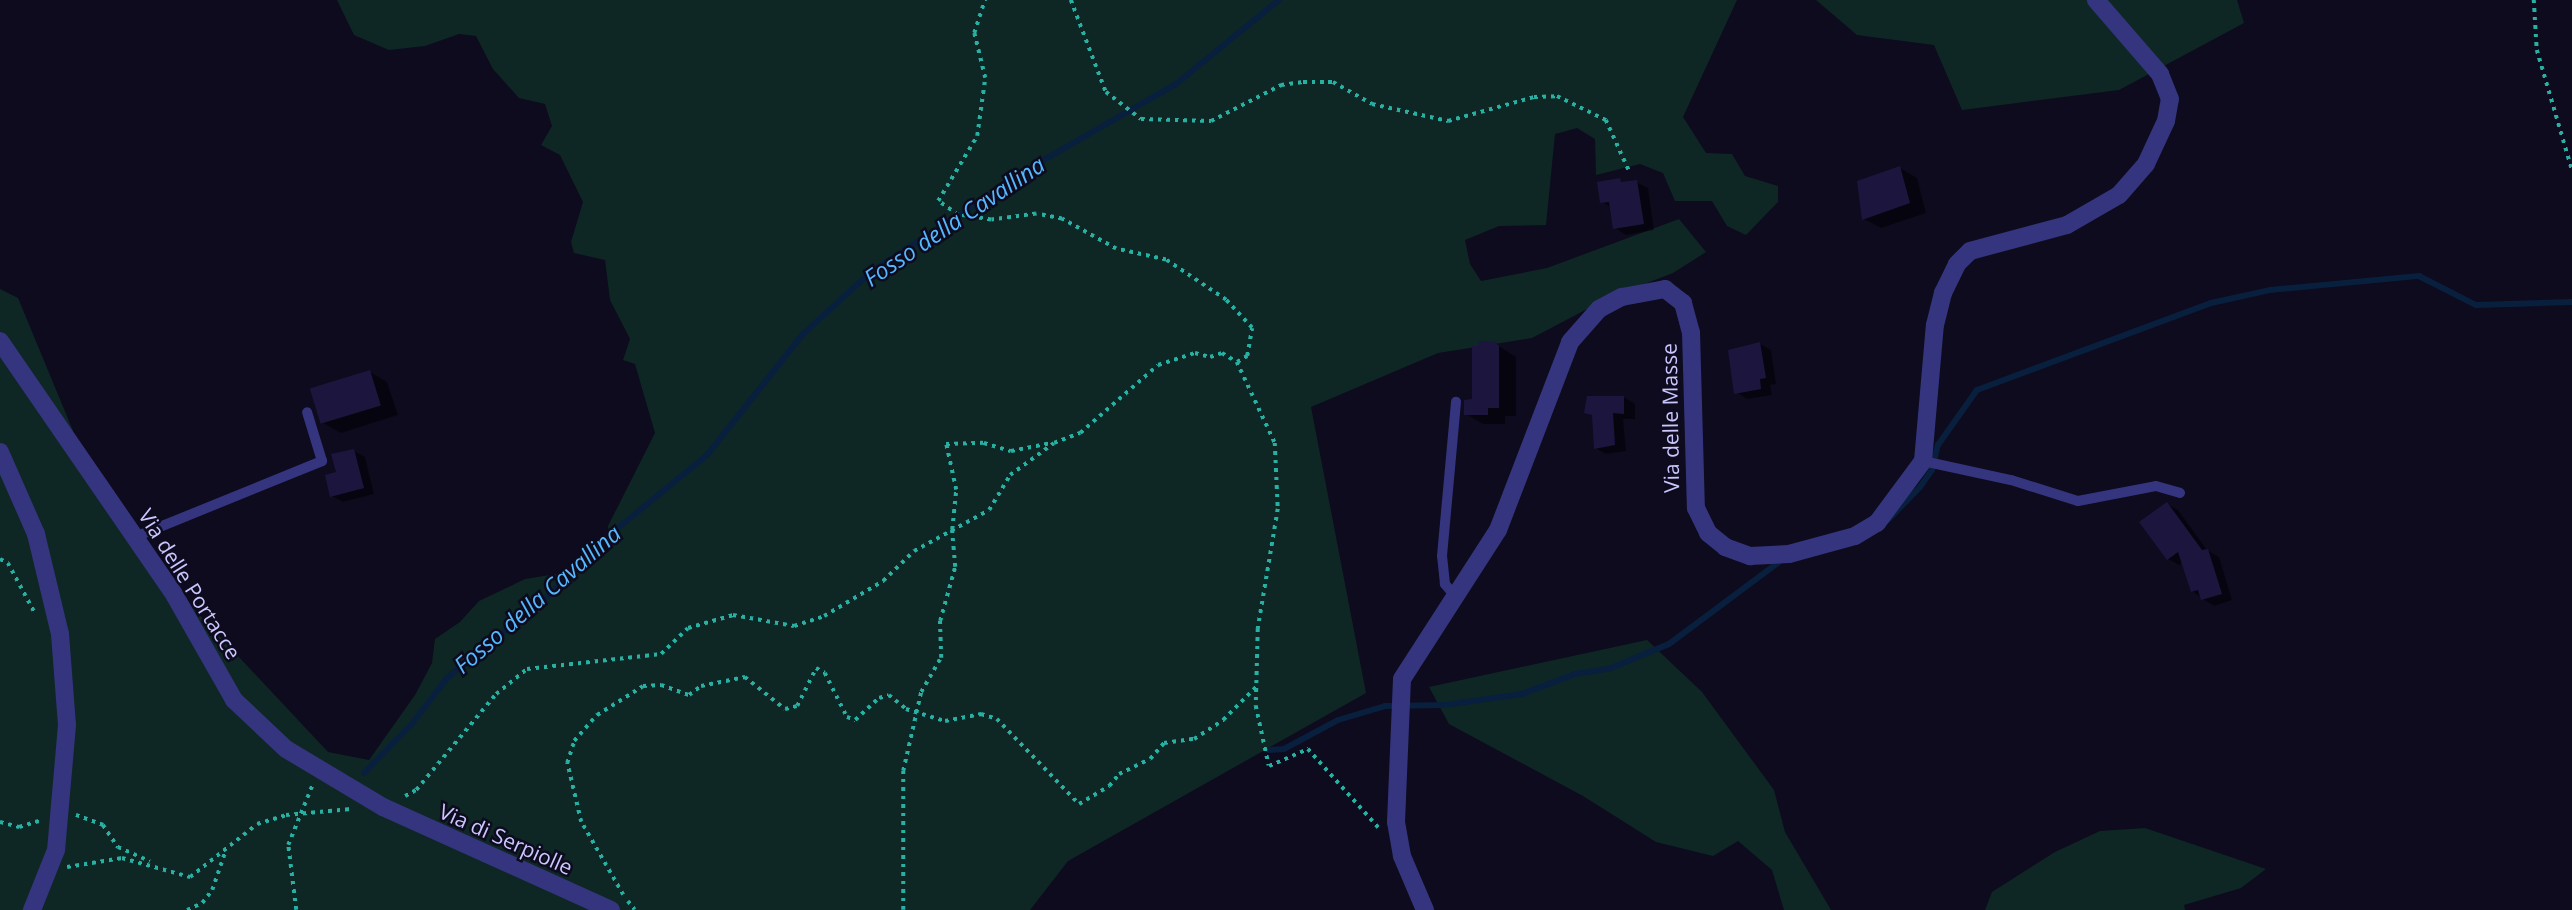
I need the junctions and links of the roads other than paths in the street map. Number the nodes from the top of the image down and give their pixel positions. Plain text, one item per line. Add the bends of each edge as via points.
1 (2096, 0) edge
2 (0, 341) edge
3 (1456, 402) dead end
4 (307, 412) dead end
5 (0, 452) edge
6 (1923, 461) junction
7 (2180, 493) dead end
8 (135, 537) junction
9 (1455, 596) junction
10 (383, 807) joint
11 (32, 910) edge
12 (611, 910) edge
13 (1425, 910) edge

1 - 6 street via 2160,74 2170,99 2165,121 2146,164 2119,195 2067,225 1970,251 1957,264 1935,325
2 - 8 street, Via delle Portacce
3 - 9 lane via 1442,556 1445,584
4 - 8 lane via 322,461
5 - 11 street via 36,534 60,634 67,725 60,820 52,862
6 - 7 lane via 2078,501 2156,486
6 - 9 street, Via delle Masse via 1877,523 1855,536 1789,554 1751,556 1725,547 1708,533 1696,508 1691,332 1683,303 1665,289 1622,297 1600,309 1570,342 1498,530
8 - 10 street, Via delle Portacce via 234,700 316,771
9 - 13 street, Via delle Masse via 1402,679 1396,822 1402,856
10 - 12 street, Via di Serpiolle

